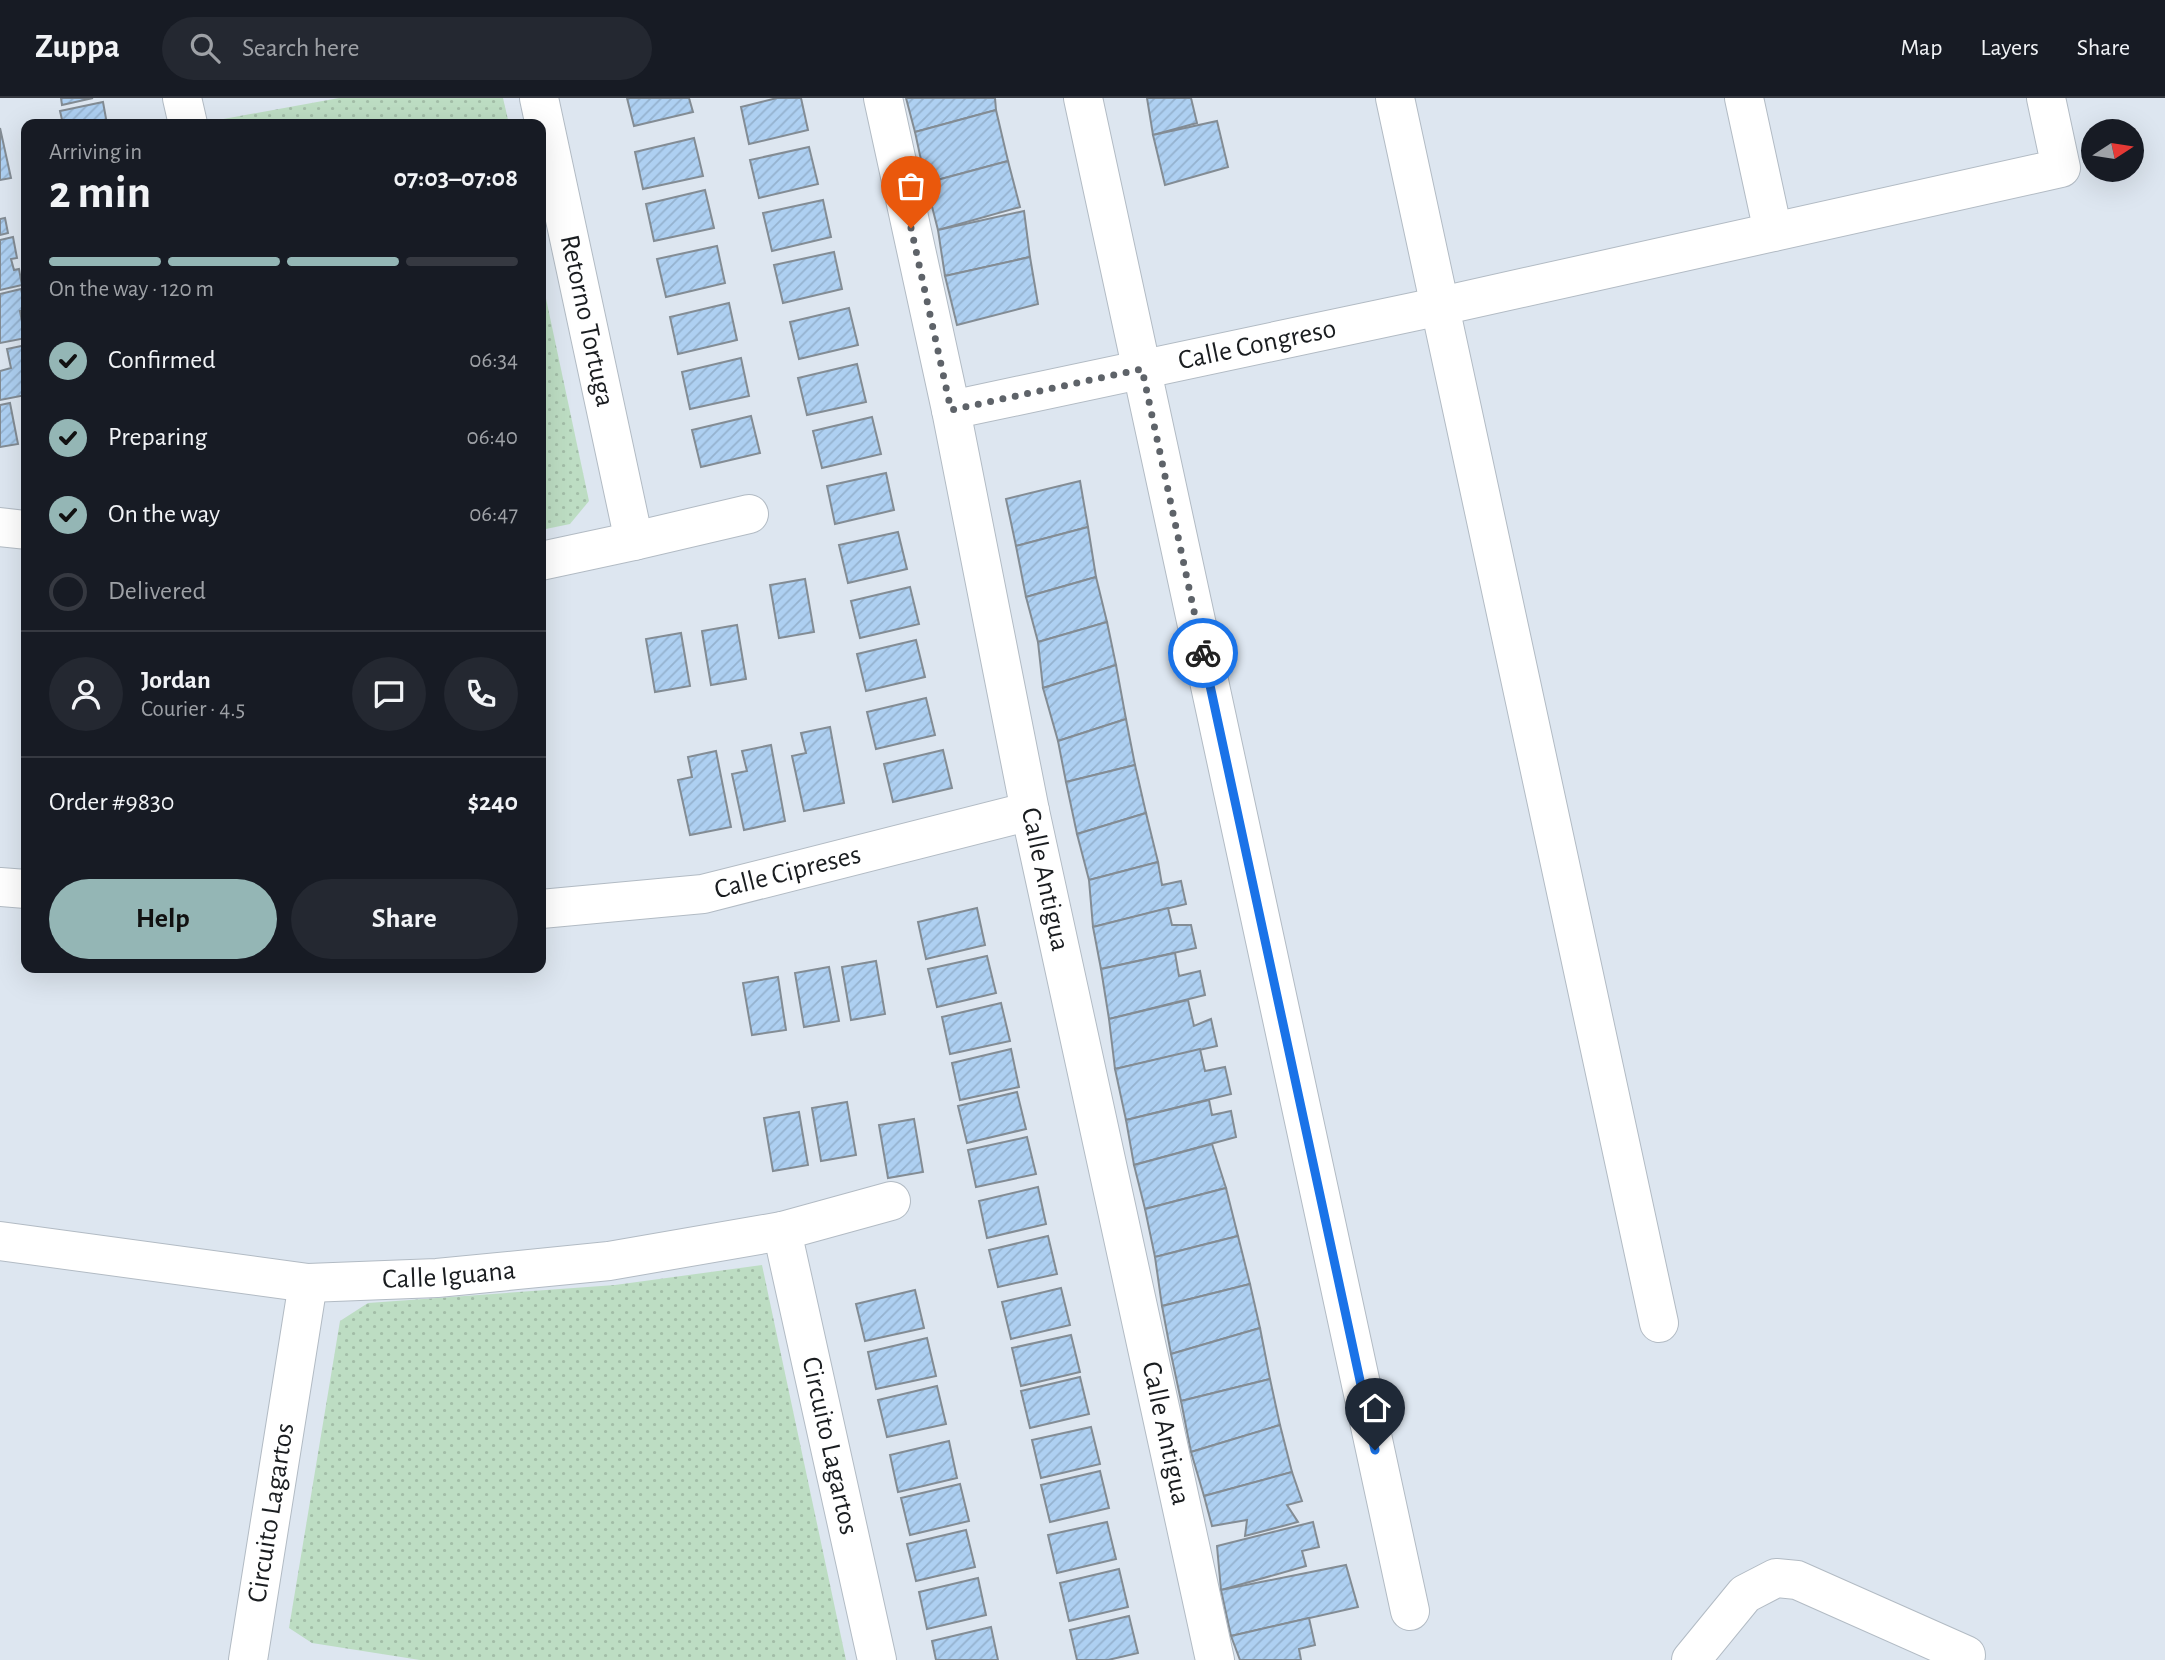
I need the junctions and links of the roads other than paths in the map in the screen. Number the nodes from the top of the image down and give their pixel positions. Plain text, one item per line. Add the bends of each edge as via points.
1 (182, 98) edge
2 (539, 98) edge
3 (883, 98) edge
4 (1083, 98) edge
5 (1395, 98) edge
6 (1744, 98) edge
7 (2046, 98) edge
8 (186, 119) edge
9 (544, 119) edge
10 (546, 131) edge
11 (1773, 232) junction
12 (1441, 306) junction
13 (1142, 369) junction
14 (951, 410) junction
15 (749, 514) dead end
16 (0, 527) edge
17 (21, 529) edge
18 (634, 541) junction
19 (546, 560) edge
20 (1030, 811) junction
21 (0, 887) edge
22 (21, 889) edge
23 (546, 909) edge
24 (891, 1201) dead end
25 (782, 1231) junction
26 (0, 1241) edge
27 (308, 1283) junction
28 (1659, 1324) dead end
29 (1410, 1611) dead end
30 (248, 1660) edge
31 (877, 1660) edge
32 (1215, 1660) edge
33 (1691, 1660) edge
34 (1964, 1660) edge

1 - 8 street
2 - 9 street, Retorno Tortuga
3 - 14 street, Calle Antigua
4 - 13 street
5 - 12 street
6 - 11 street
7 - 11 street, Calle Congreso via 2061,168
10 - 18 street, Retorno Tortuga
11 - 12 street, Calle Congreso
12 - 13 street, Calle Congreso
12 - 28 street
13 - 14 street, Calle Congreso
13 - 29 street
14 - 20 street, Calle Antigua
15 - 18 street
16 - 17 street
18 - 19 street
20 - 23 street, Calle Cipreses via 703,894
20 - 32 street, Calle Antigua
21 - 22 street
24 - 25 street, Calle Iguana
25 - 27 street, Calle Iguana via 609,1261 437,1278
25 - 31 street, Circuito Lagartos
26 - 27 street, Calle Iguana
27 - 30 street, Circuito Lagartos
33 - 34 street via 1745,1594 1776,1578 1797,1580 1966,1655

